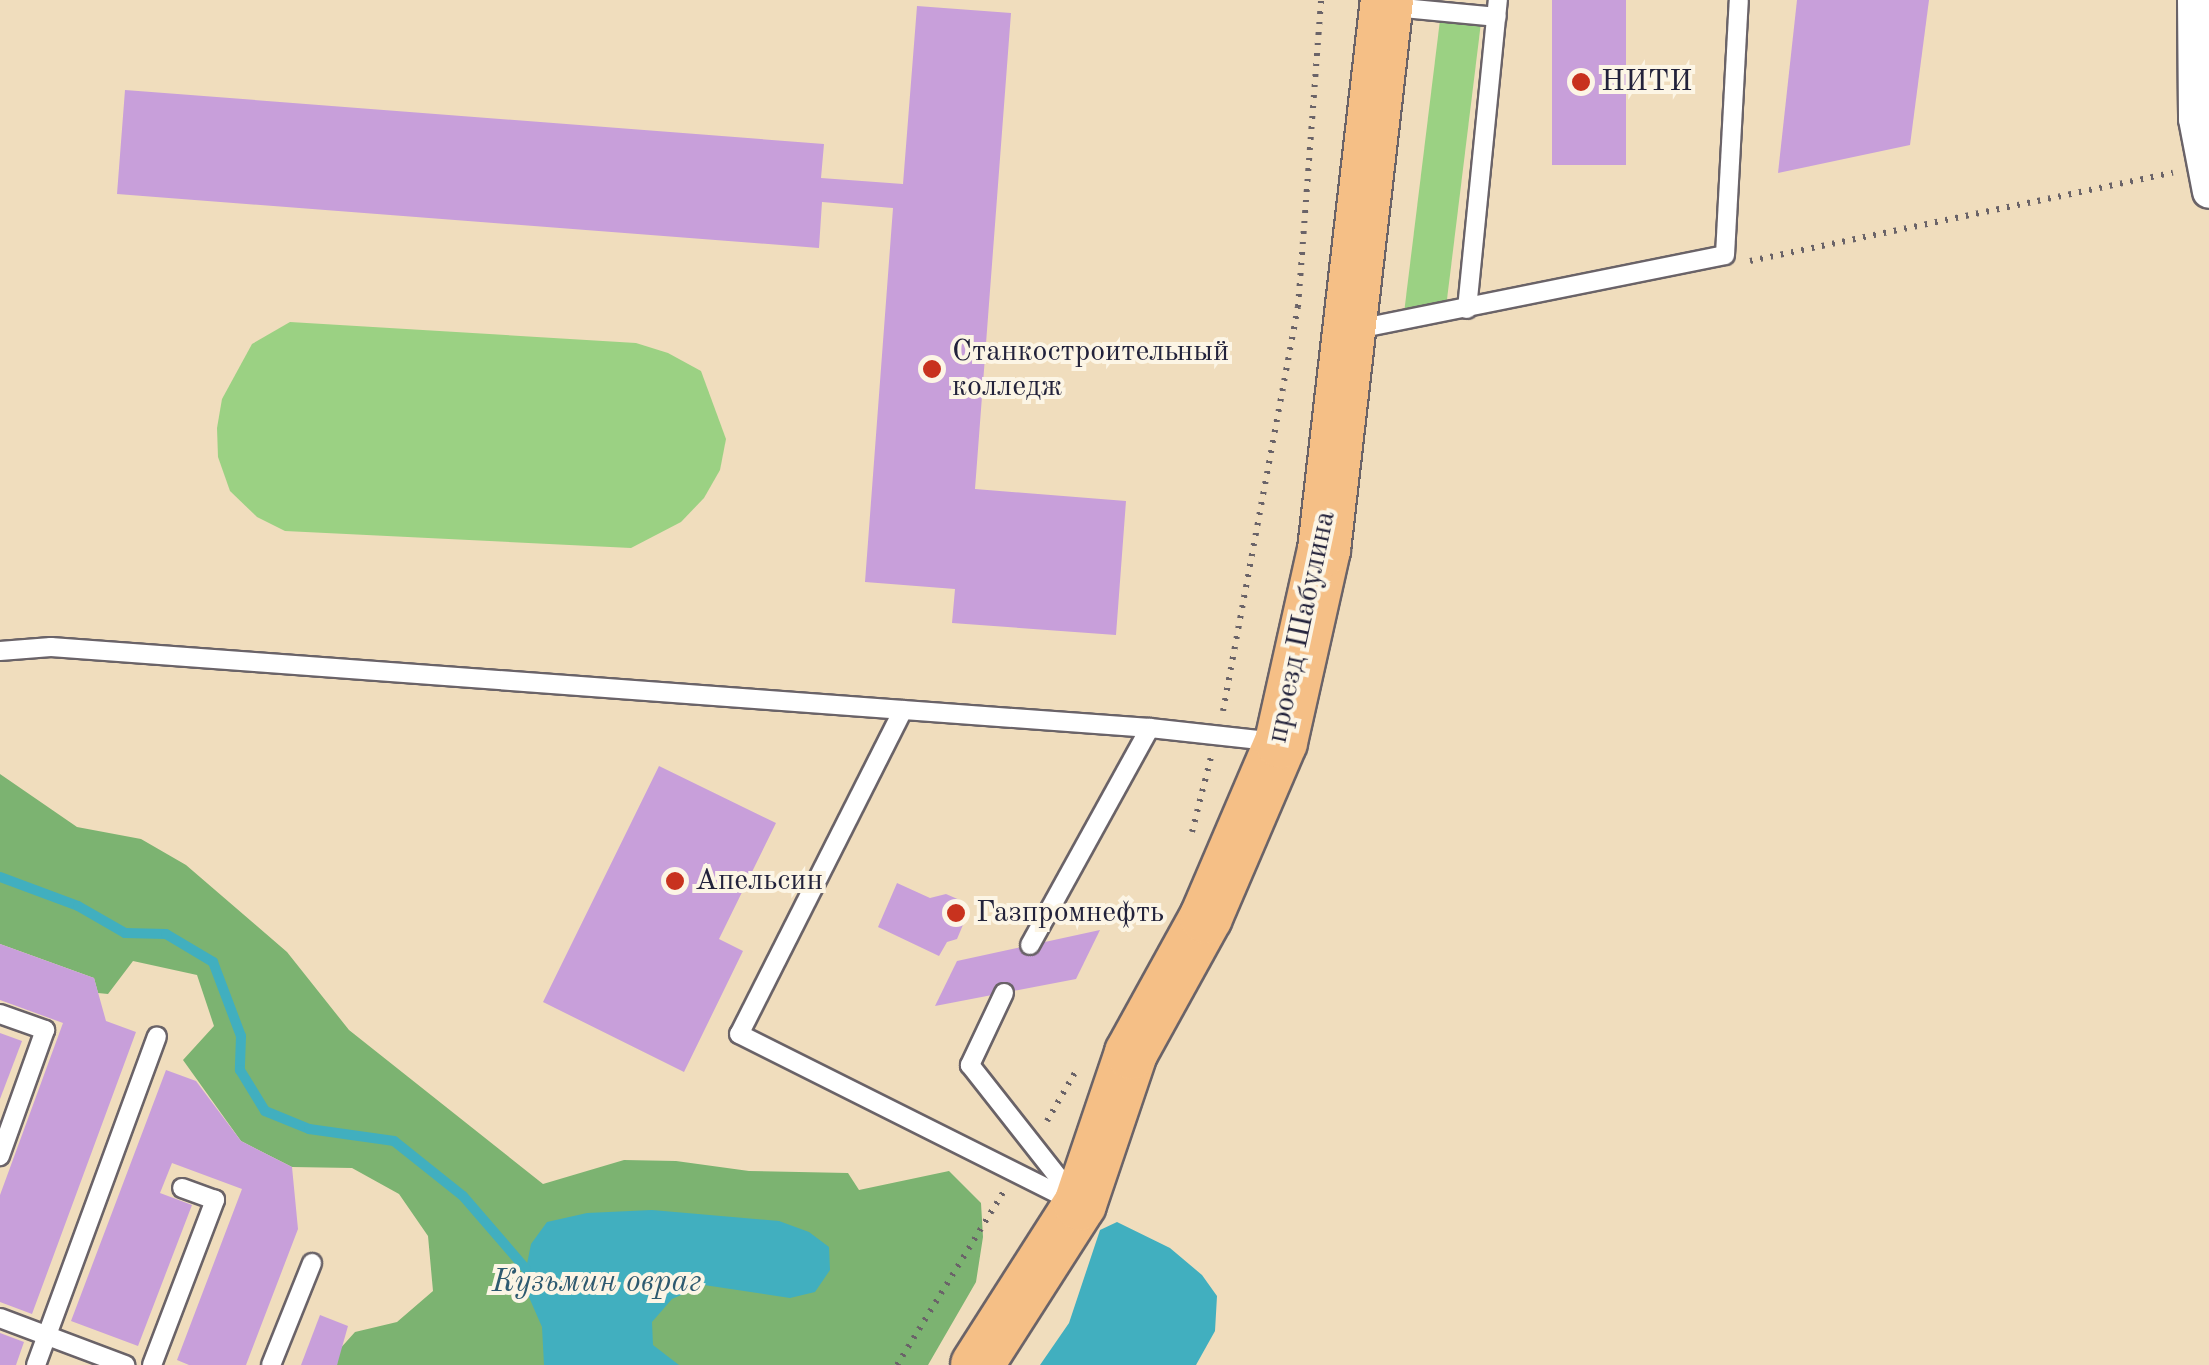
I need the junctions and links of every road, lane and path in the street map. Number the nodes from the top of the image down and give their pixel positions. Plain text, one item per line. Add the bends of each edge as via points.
1 (1739, 0) edge
2 (2194, 0) edge
3 (1387, 3) edge
4 (1498, 8) edge
5 (2202, 118) edge
6 (2209, 192) edge
7 (1466, 309) junction
8 (1347, 330) junction
9 (0, 651) edge
10 (903, 710) junction
11 (1150, 728) junction
12 (1281, 742) junction
13 (1030, 945) dead end
14 (1004, 993) dead end
15 (0, 1014) edge
16 (158, 1037) dead end
17 (0, 1156) edge
18 (182, 1188) dead end
19 (1080, 1204) junction
20 (312, 1263) dead end
21 (0, 1318) edge
22 (47, 1336) junction
23 (36, 1365) edge
24 (124, 1365) edge
25 (152, 1365) edge
26 (271, 1365) edge
27 (978, 1365) edge

1 - 7 lane via 1724,255
2 - 5 street
3 - 4 lane
3 - 8 main road, проезд Шабулина
4 - 7 lane
5 - 6 street
7 - 8 lane
8 - 12 main road, проезд Шабулина via 1324,550
9 - 10 lane via 52,647
10 - 11 lane
10 - 19 lane via 740,1034
11 - 12 lane
11 - 13 lane
12 - 19 main road, проезд Шабулина via 1206,917 1131,1053
14 - 19 lane via 970,1065
15 - 17 lane via 46,1030
16 - 22 lane
18 - 25 lane via 216,1200
19 - 27 main road, проезд Шабулина
20 - 26 lane
21 - 22 lane
22 - 23 lane
22 - 24 lane

